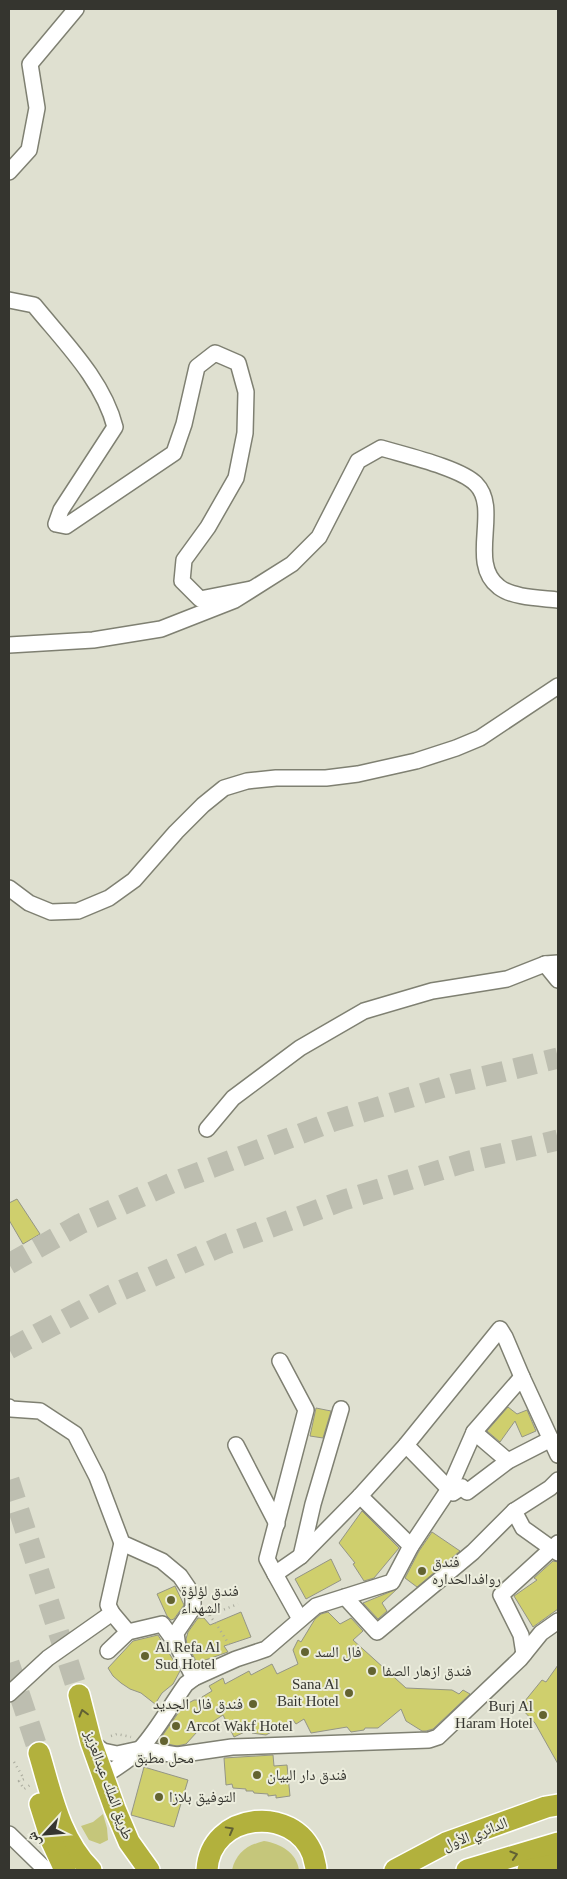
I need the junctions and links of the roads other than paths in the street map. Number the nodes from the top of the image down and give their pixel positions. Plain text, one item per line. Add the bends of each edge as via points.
1 (76, 9) edge
2 (9, 172) edge
3 (9, 300) edge
4 (251, 589) junction
5 (558, 600) edge
6 (9, 645) edge
7 (558, 686) edge
8 (9, 888) edge
9 (552, 964) edge
10 (558, 980) edge
11 (207, 1129) dead end
12 (280, 1361) dead end
13 (522, 1377) junction
14 (9, 1406) edge
15 (341, 1409) dead end
16 (474, 1432) junction
17 (551, 1439) junction
18 (236, 1445) dead end
19 (406, 1445) junction
20 (558, 1455) edge
21 (508, 1461) junction
22 (449, 1489) junction
23 (556, 1489) edge
24 (360, 1496) junction
25 (514, 1511) junction
26 (277, 1524) junction
27 (122, 1543) junction
28 (411, 1546) junction
29 (556, 1548) edge
30 (301, 1556) junction
31 (275, 1574) junction
32 (345, 1597) junction
33 (112, 1613) junction
34 (300, 1619) junction
35 (558, 1621) edge
36 (128, 1632) junction
37 (178, 1647) junction
38 (108, 1651) dead end
39 (524, 1654) junction
40 (194, 1678) junction
41 (9, 1694) edge
42 (78, 1695) tunnel mouth
43 (101, 1739) junction
44 (140, 1749) junction
45 (103, 1777) junction
46 (558, 1805) edge
47 (9, 1834) edge
48 (558, 1843) edge
49 (558, 1864) edge
50 (46, 1870) edge
51 (64, 1870) edge
52 (91, 1870) edge
53 (149, 1870) edge
54 (207, 1870) edge
55 (316, 1870) edge
56 (395, 1870) edge
57 (469, 1870) edge
58 (528, 1870) edge

1 - 2 street via 30,64 37,108 29,150
3 - 4 street via 34,305 89,373 110,409 115,427 61,510 56,524 66,526 174,453 197,367 215,353 238,363 246,392 245,433 236,478 208,527 184,560 182,581 200,599
4 - 5 street via 292,564 319,537 358,461 381,448 460,472 477,484 486,503 484,556 488,573 499,587 518,595
4 - 6 street via 235,600 161,629 93,640
7 - 8 street via 480,738 416,761 358,774 247,781 224,788 176,832 134,880 109,898 78,911 51,912 29,903
9 - 10 street
9 - 11 street via 507,979 432,991 364,1011 300,1048 233,1098
12 - 26 street via 306,1410
13 - 16 street
13 - 17 street
13 - 19 street via 500,1329
14 - 27 street via 11,1409 40,1411 75,1434 97,1477
15 - 30 street
16 - 21 street
16 - 22 street
17 - 20 street
17 - 21 street
18 - 26 street
19 - 22 street
19 - 24 street
21 - 22 street via 467,1492 462,1486 453,1493
22 - 28 street
23 - 25 street
24 - 28 street
24 - 30 street
25 - 29 street via 523,1528
25 - 32 street via 473,1552 377,1632
26 - 31 street via 267,1559
27 - 33 street via 108,1604
27 - 37 street via 162,1561 180,1576 192,1595 193,1608 176,1633
28 - 32 street via 392,1582
29 - 39 street via 501,1595 521,1636
30 - 31 street
31 - 34 street
32 - 34 street via 316,1606
33 - 36 street
33 - 41 street via 48,1658
34 - 40 street via 266,1649 236,1658
35 - 39 street via 540,1633
36 - 37 street via 162,1624
36 - 38 street
37 - 40 street
39 - 44 street via 438,1737 429,1740 232,1747 176,1755
40 - 44 street via 186,1684
43 -> 42 highway, طريق الملك عبدالعزيز
43 - 44 street via 103,1751 117,1754
43 - 45 highway, طريق الملك عبدالعزيز
44 - 45 street via 122,1766
45 - 53 highway, طريق الملك عبدالعزيز via 129,1842
46 - 56 highway, الدائري الأول via 446,1843
47 - 50 street
57 -> 48 highway, الدائري الأول
49 - 58 highway
51 - 52 highway via 33,1783 39,1753 57,1813 70,1843
54 -> 55 highway via 214,1846 223,1834 243,1823 264,1821 282,1824 302,1838 309,1845

